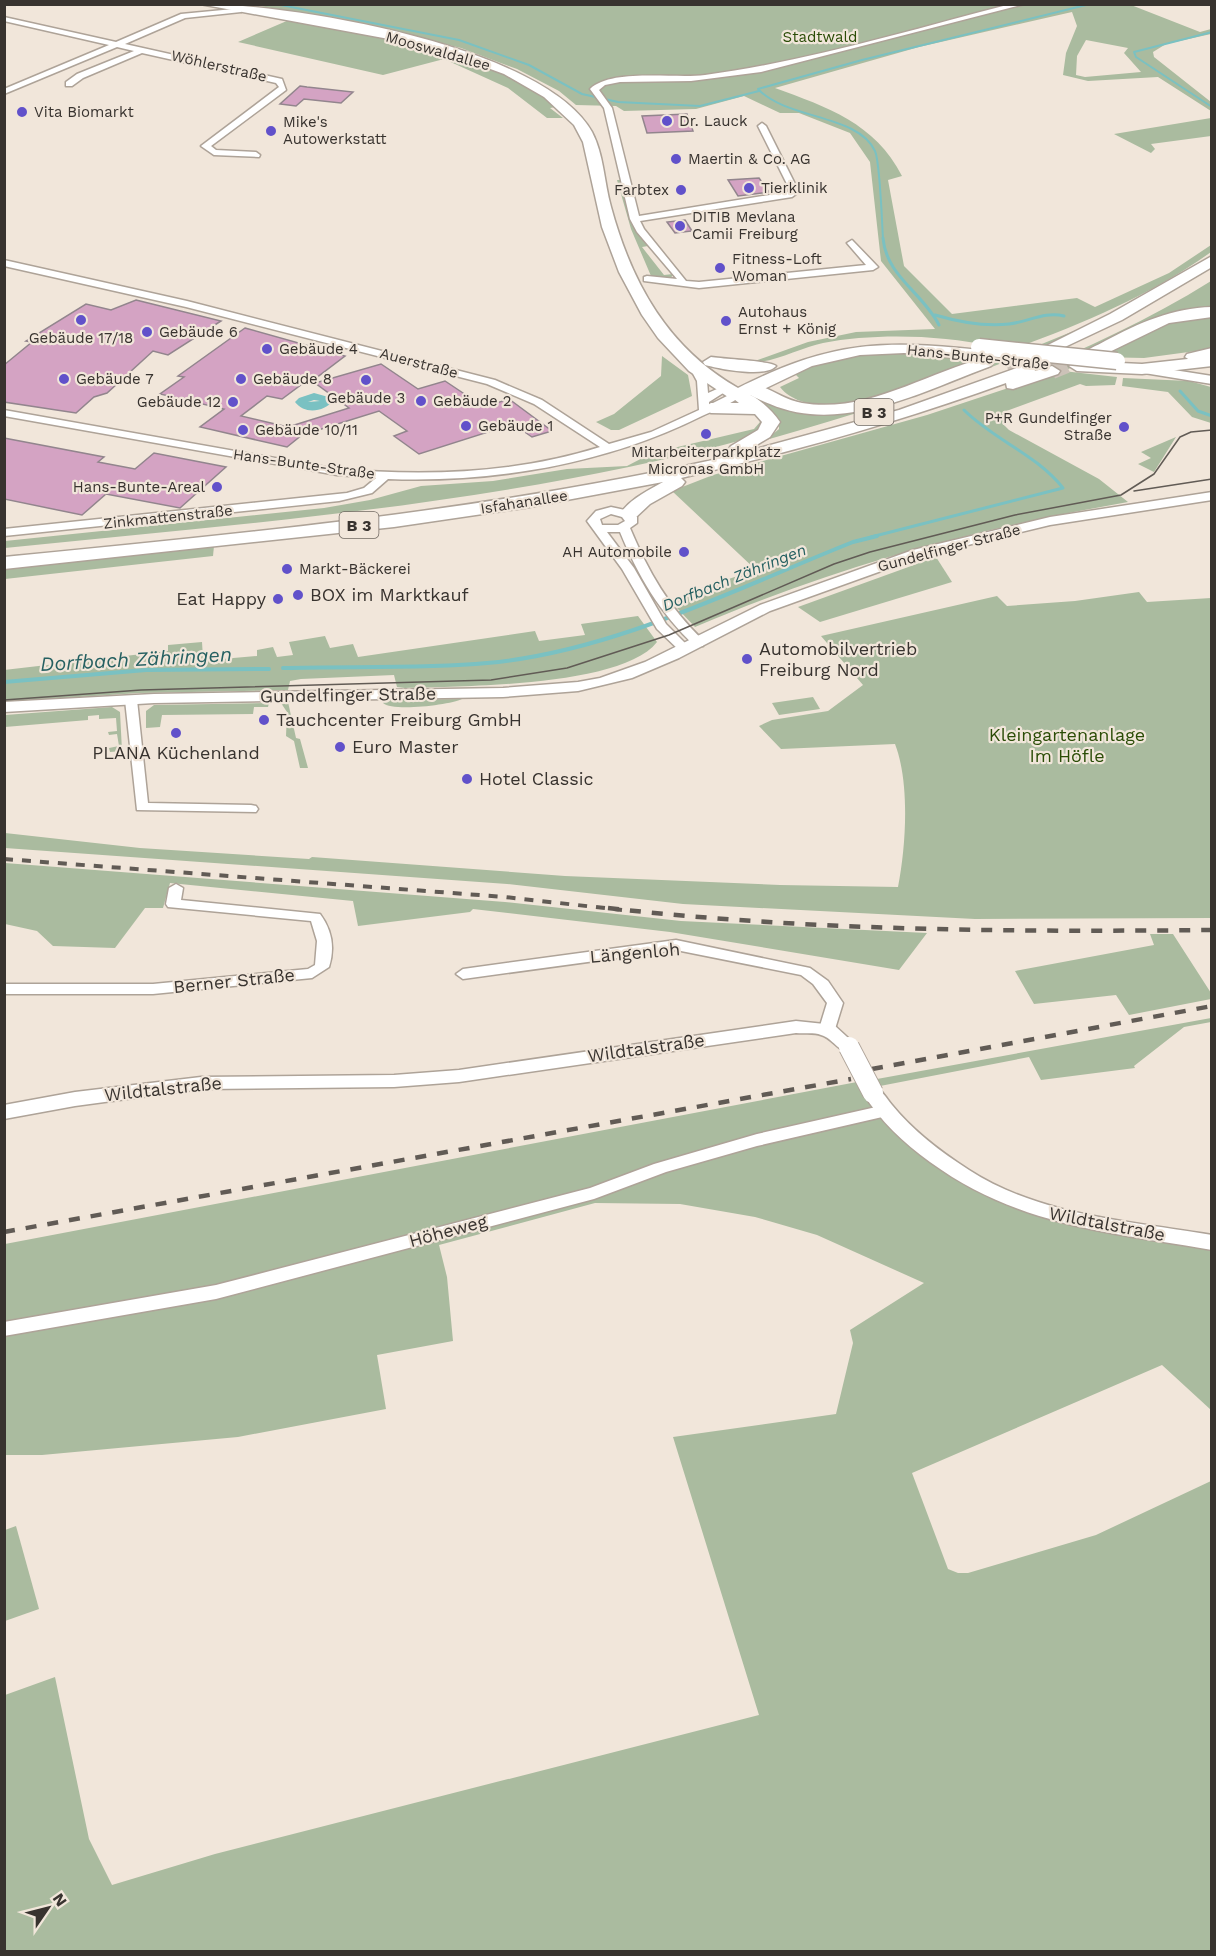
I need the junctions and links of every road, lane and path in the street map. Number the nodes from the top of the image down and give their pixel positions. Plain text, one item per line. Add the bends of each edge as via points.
1 (1022, 4) edge
2 (180, 5) edge
3 (208, 5) edge
4 (239, 7) edge
5 (187, 15) junction
6 (4, 19) edge
7 (122, 43) junction
8 (144, 49) junction
9 (69, 84) dead end
10 (4, 92) edge
11 (762, 126) dead end
12 (256, 155) dead end
13 (635, 219) junction
14 (852, 243) dead end
15 (1212, 260) edge
16 (4, 263) edge
17 (1212, 273) edge
18 (680, 284) junction
19 (646, 287) junction
20 (1154, 296) junction
21 (1212, 312) edge
22 (672, 318) dead end
23 (685, 334) dead end
24 (1023, 348) tunnel mouth
25 (1044, 351) tunnel mouth
26 (1064, 353) tunnel mouth
27 (978, 355) junction
28 (1089, 356) tunnel mouth
29 (1204, 364) edge
30 (1117, 365) junction
31 (704, 366) junction
32 (1007, 367) tunnel mouth
33 (1028, 369) tunnel mouth
34 (1142, 369) junction
35 (1052, 371) tunnel mouth
36 (770, 372) junction
37 (738, 388) junction
38 (952, 398) junction
39 (776, 400) junction
40 (705, 406) junction
41 (760, 409) junction
42 (4, 414) edge
43 (609, 449) junction
44 (737, 450) junction
45 (711, 466) junction
46 (354, 474) junction
47 (384, 476) junction
48 (1212, 496) edge
49 (332, 499) junction
50 (626, 521) junction
51 (600, 528) junction
52 (4, 533) edge
53 (4, 553) edge
54 (4, 563) edge
55 (692, 646) junction
56 (130, 700) junction
57 (4, 707) edge
58 (251, 809) dead end
59 (176, 888) dead end
60 (463, 974) dead end
61 (4, 989) edge
62 (827, 1029) junction
63 (885, 1111) junction
64 (4, 1112) edge
65 (1212, 1244) edge
66 (4, 1329) edge

1 - 13 street via 761,70 603,84 598,96 608,108
2 - 5 street
3 - 4 main road, Mooswaldallee
3 - 5 street
4 - 5 street
4 - 19 main road, Mooswaldallee via 374,28 460,49 523,73 558,93 598,135
5 - 7 street
6 - 7 street, Wöhlerstraße
7 - 8 street, Wöhlerstraße
7 - 10 street
8 - 9 street
8 - 12 street, Wöhlerstraße via 282,83 278,93 205,146 214,152
11 - 13 street via 793,188 792,194
13 - 18 street via 682,279
14 - 18 street via 873,267
15 - 20 main road
16 - 43 street, Auerstraße via 187,304 491,382 539,402
17 - 26 main road via 1131,322
18 - 19 street
19 - 22 main road, Mooswaldallee
19 - 31 main road, Mooswaldallee via 666,336
20 - 24 main road
20 - 25 main road
21 - 28 main road via 1168,317
23 - 31 main road, Mooswaldallee
27 - 30 main road, Hans-Bunte-Straße
27 - 36 main road, Hans-Bunte-Straße via 908,349 851,351
27 - 39 main road via 874,401 848,407 807,409
29 - 30 main road, Hans-Bunte-Straße
29 - 34 main road, Hans-Bunte-Straße
29 - 34 street
30 - 34 main road, Hans-Bunte-Straße
31 - 36 main road
31 - 37 main road, Mooswaldallee
31 - 40 street
32 - 44 main road, Isfahanallee / B 3 via 913,400
33 - 38 main road, Isfahanallee / B 3
35 - 38 main road via 991,391
36 - 37 main road, Hans-Bunte-Straße
36 - 39 main road
37 - 39 main road
37 - 40 street, Hans-Bunte-Straße
37 - 41 main road
38 - 45 main road, Isfahanallee / B 3
40 - 41 main road
40 - 43 street, Hans-Bunte-Straße via 652,436
41 - 44 main road via 769,417 771,426
42 - 46 street, Hans-Bunte-Straße
43 - 47 street, Hans-Bunte-Straße via 484,476
44 - 53 main road, Isfahanallee / B 3 via 585,482 420,508
45 - 50 main road via 656,492
45 - 54 main road, Isfahanallee / B 3 via 471,511
46 - 47 street, Hans-Bunte-Straße
46 - 49 street
47 - 49 street, Zinkmattenstraße via 366,492
48 - 55 street, Gundelfinger Straße via 1073,516 934,549 776,603
49 - 52 street, Zinkmattenstraße
50 - 51 street
50 - 51 street via 610,511 598,514 593,521
50 - 55 street via 638,561
51 - 55 street via 658,621
55 - 56 street, Gundelfinger Straße via 646,668 573,686 513,691
56 - 57 street, Gundelfinger Straße
56 - 58 street via 142,807
59 - 61 street, Berner Straße via 173,904 315,917 321,923 325,951 322,967 312,973 153,989
60 - 62 street, Längenloh via 676,945 805,971 823,983 835,1003
62 - 63 street, Wildtalstraße, bridge via 849,1047
62 - 64 street, Wildtalstraße via 796,1027 459,1076 394,1081 201,1083
63 - 65 street, Wildtalstraße via 967,1180 1022,1206 1087,1223
63 - 66 street, Höheweg via 757,1140 594,1192 216,1292

